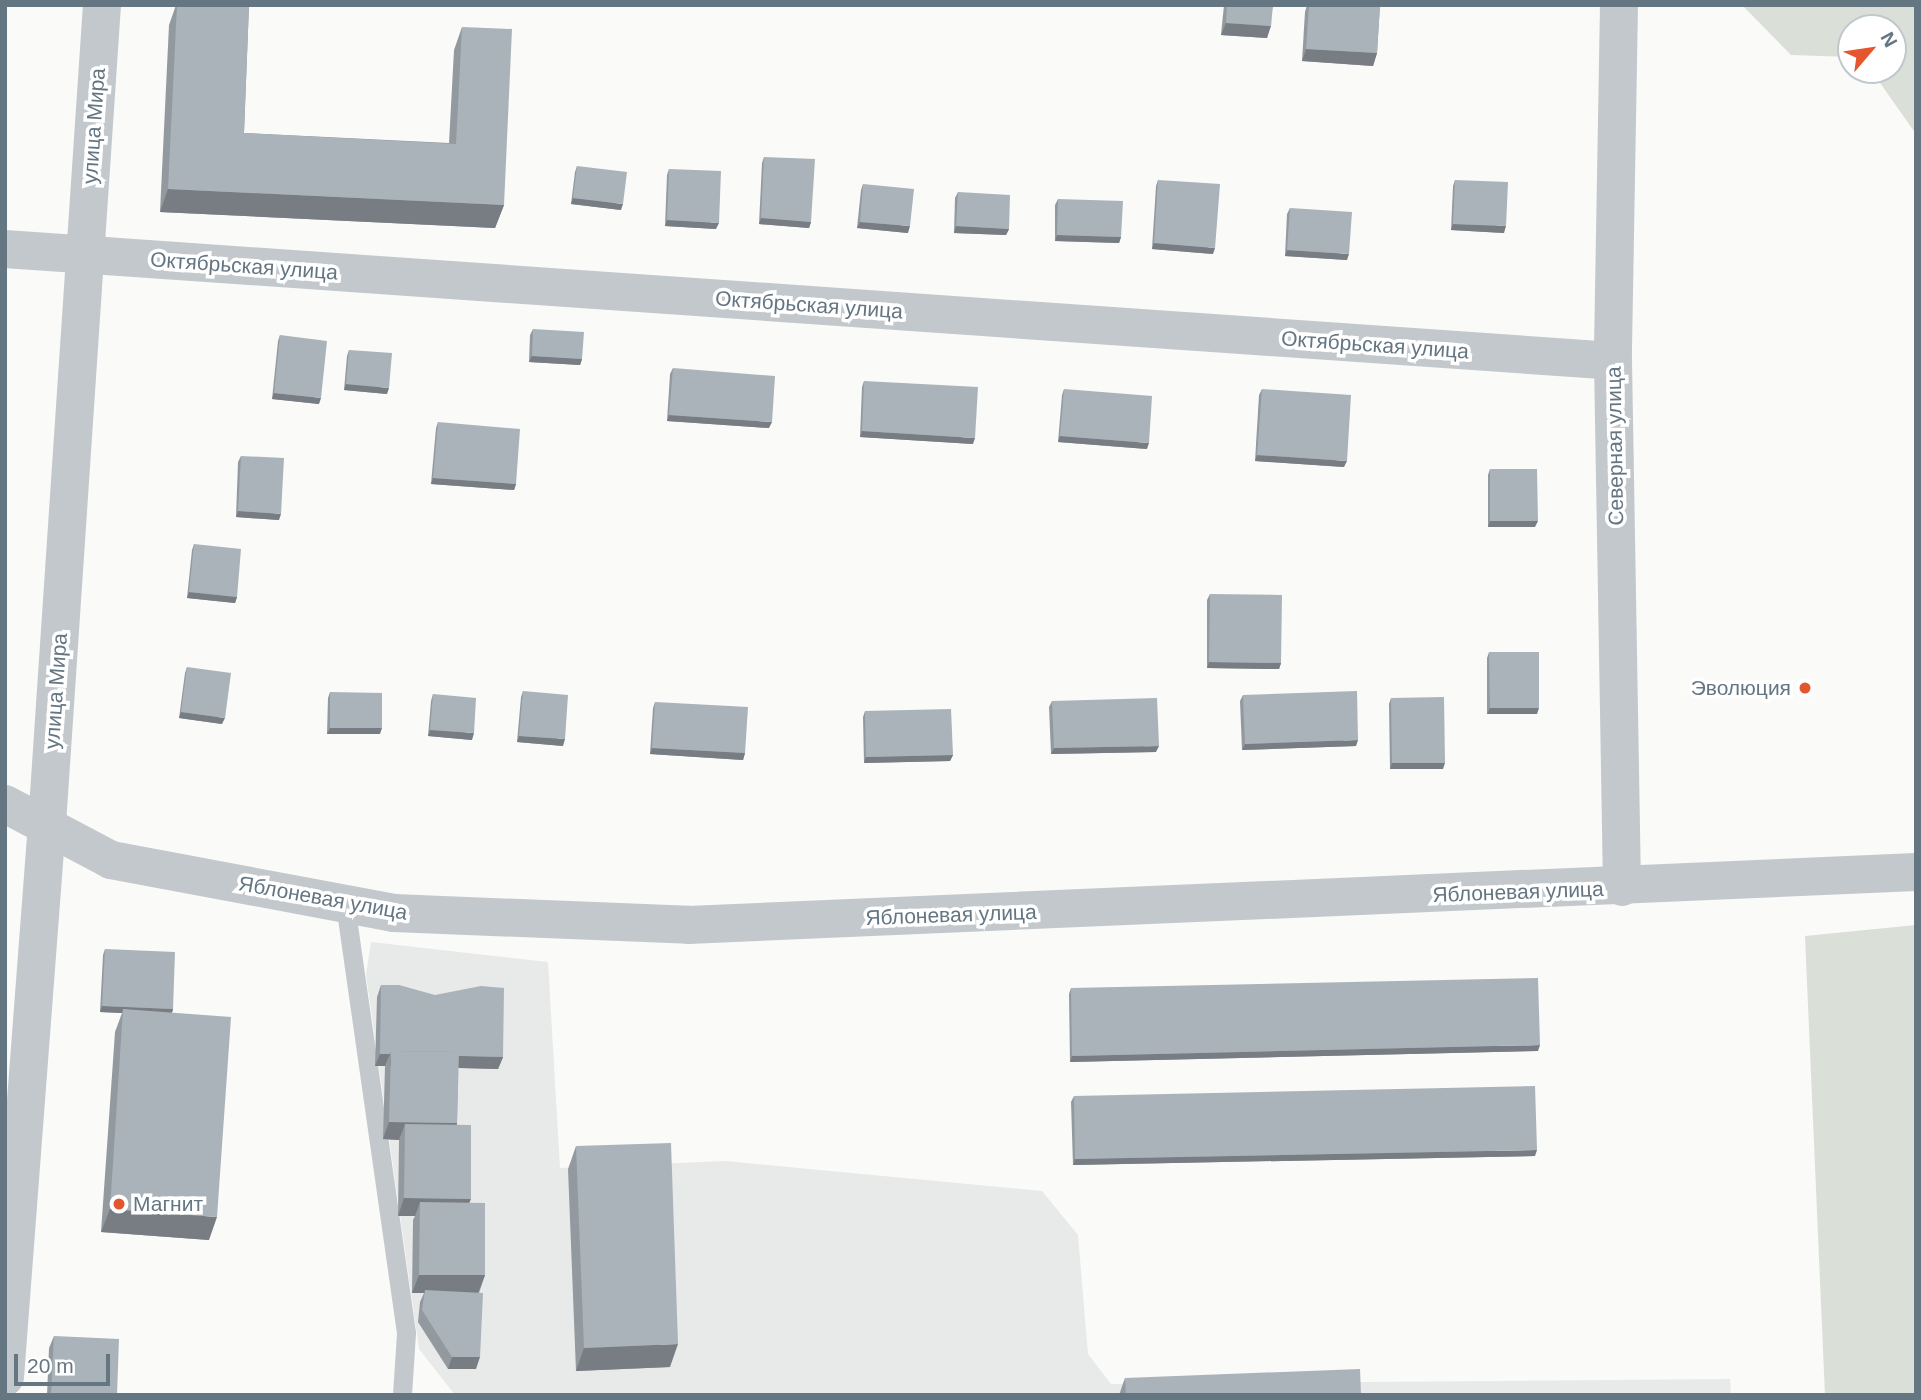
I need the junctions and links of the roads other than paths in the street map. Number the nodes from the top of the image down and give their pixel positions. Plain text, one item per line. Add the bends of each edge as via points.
1 (102, 5) edge
2 (1593, 5) edge
3 (1619, 19) edge
4 (5, 249) edge
5 (85, 255) junction
6 (1613, 361) junction
7 (5, 804) edge
8 (47, 824) junction
9 (1916, 872) edge
10 (1622, 887) junction
11 (345, 904) junction
12 (5, 1377) edge
13 (402, 1395) edge

1 - 5 street, улица Мира
2 - 3 street
3 - 6 street, Северная улица
4 - 5 street, Октябрьская улица
5 - 6 street, Октябрьская улица
5 - 8 street, улица Мира
6 - 10 street, Северная улица
7 - 8 street, Яблоневая улица
8 - 11 street, Яблоневая улица via 111,860
8 - 12 street, улица Мира
9 - 10 street, Яблоневая улица
10 - 11 street, Яблоневая улица via 688,925 394,913
11 - 13 lane via 406,1333

